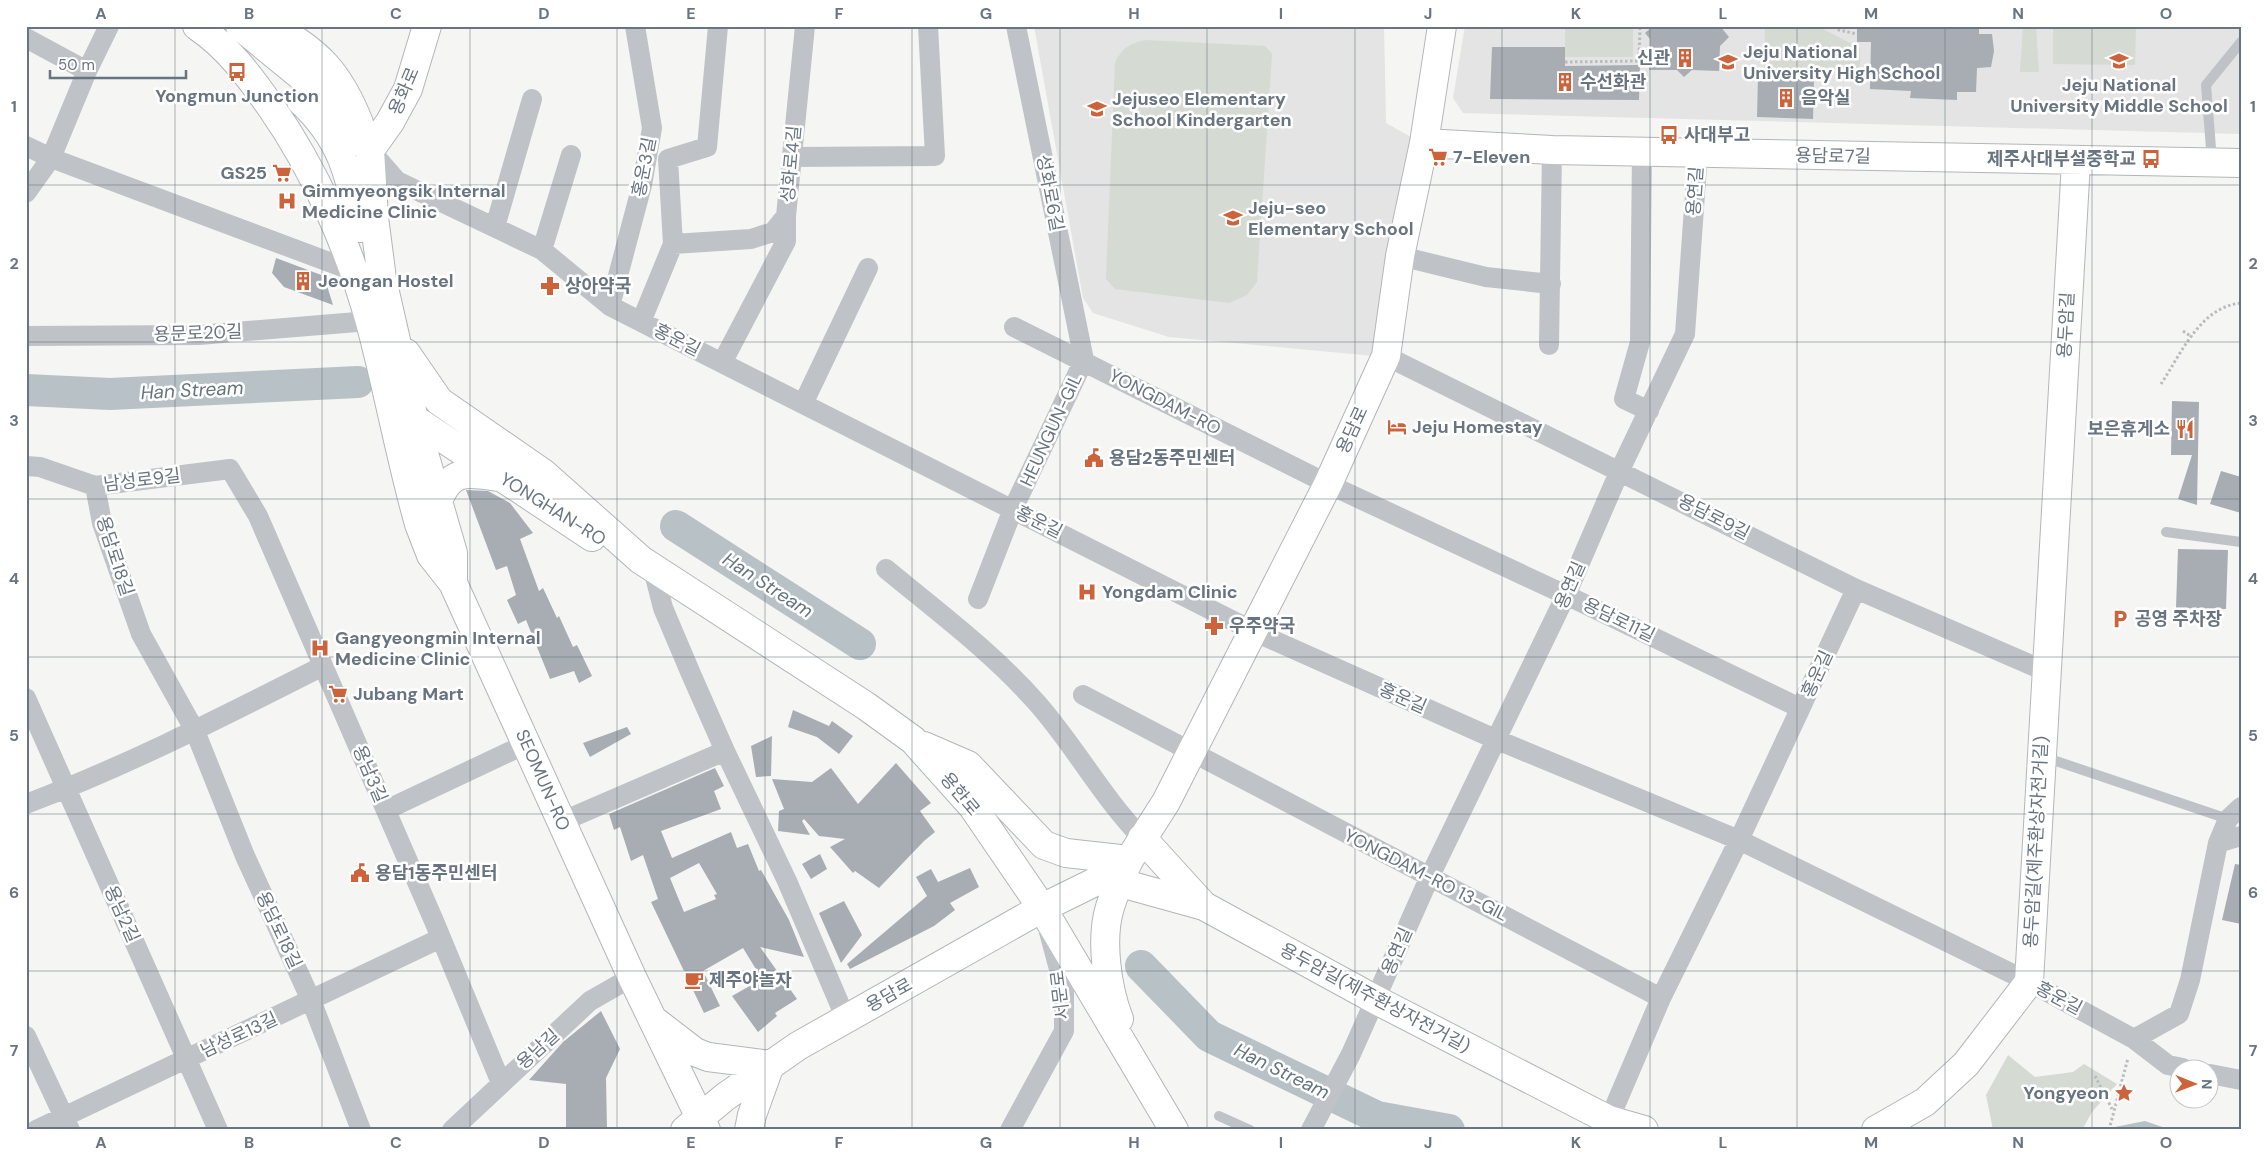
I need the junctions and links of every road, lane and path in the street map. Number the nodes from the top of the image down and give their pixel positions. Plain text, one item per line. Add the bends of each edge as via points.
1 (109, 26) edge
2 (240, 26) edge
3 (272, 26) edge
4 (427, 26) edge
5 (635, 26) edge
6 (718, 26) edge
7 (805, 26) edge
8 (928, 26) edge
9 (1016, 26) edge
10 (1442, 26) edge
11 (1640, 26) edge
12 (1834, 26) edge
13 (200, 28) edge
14 (1857, 34) dead end
15 (26, 38) edge
16 (2241, 42) edge
17 (1565, 62) dead end
18 (87, 71) junction
19 (293, 81) junction
20 (532, 98) dead end
21 (1424, 143) junction
22 (26, 146) edge
23 (370, 150) junction
24 (1552, 150) junction
25 (1642, 152) junction
26 (1698, 152) junction
27 (571, 155) dead end
28 (792, 157) junction
29 (51, 158) junction
30 (2076, 162) junction
31 (2212, 162) junction
32 (2241, 163) edge
33 (26, 193) edge
34 (786, 216) junction
35 (495, 227) junction
36 (673, 244) junction
37 (542, 250) junction
38 (1400, 256) junction
39 (868, 268) dead end
40 (353, 271) junction
41 (1551, 284) junction
42 (2241, 303) edge
43 (610, 306) junction
44 (641, 322) junction
45 (381, 325) junction
46 (1014, 327) dead end
47 (2183, 331) dead end
48 (26, 336) edge
49 (2192, 338) junction
50 (1549, 345) dead end
51 (1386, 356) junction
52 (378, 357) junction
53 (1084, 360) junction
54 (722, 363) junction
55 (2161, 384) dead end
56 (803, 404) junction
57 (1649, 411) junction
58 (414, 420) junction
59 (31, 469) edge
60 (230, 469) joint
61 (1620, 470) junction
62 (500, 476) junction
63 (1328, 484) junction
64 (95, 486) junction
65 (2056, 488) joint
66 (438, 501) junction
67 (573, 502) junction
68 (1013, 509) junction
69 (2166, 532) dead end
70 (2241, 542) edge
71 (647, 565) junction
72 (886, 569) dead end
73 (453, 583) junction
74 (1856, 589) junction
75 (1566, 595) junction
76 (978, 599) dead end
77 (1254, 631) junction
78 (324, 666) junction
79 (2045, 671) junction
80 (1084, 696) dead end
81 (26, 698) edge
82 (1800, 708) junction
83 (195, 731) junction
84 (1495, 739) junction
85 (914, 741) junction
86 (526, 744) junction
87 (725, 751) junction
88 (1190, 753) junction
89 (2041, 756) junction
90 (66, 789) junction
91 (26, 804) edge
92 (386, 810) junction
93 (2234, 813) edge
94 (561, 822) junction
95 (2241, 836) edge
96 (1739, 840) junction
97 (2218, 843) junction
98 (1124, 864) junction
99 (1430, 876) junction
100 (1204, 906) junction
101 (1042, 908) junction
102 (441, 938) junction
103 (632, 977) junction
104 (2029, 982) junction
105 (1661, 998) junction
106 (311, 1000) junction
107 (1376, 1000) junction
108 (652, 1019) junction
109 (846, 1019) junction
110 (26, 1036) edge
111 (2134, 1039) junction
112 (186, 1060) junction
113 (770, 1064) junction
114 (2170, 1065) edge
115 (1136, 1066) junction
116 (2095, 1076) dead end
117 (2220, 1076) edge
118 (2241, 1080) edge
119 (501, 1083) junction
120 (2113, 1110) junction
121 (1219, 1116) dead end
122 (1609, 1120) junction
123 (67, 1123) edge
124 (697, 1125) edge
125 (36, 1130) edge
126 (218, 1130) edge
127 (361, 1130) edge
128 (452, 1130) edge
129 (749, 1130) edge
130 (1010, 1130) edge
131 (1174, 1130) edge
132 (1250, 1130) edge
133 (1311, 1130) edge
134 (1644, 1130) edge
135 (1876, 1130) edge
136 (2109, 1130) edge

1 - 18 street
2 - 19 main road
3 - 23 main road via 309,48 328,67 347,94
4 - 23 main road, 용화로 via 408,89
5 - 43 street, 홍운3길 via 652,128 642,185
6 - 36 street via 707,147 668,158
7 - 28 street, 성화로4길
8 - 28 street via 935,156
9 - 53 street, 성화로6길
10 - 21 main road, 용담로
11 - 17 path via 1639,61
12 - 14 path
13 - 19 main road
13 - 40 main road via 254,82 282,122 324,201
15 - 18 street
16 - 31 lane via 2206,85
18 - 29 street
19 - 23 main road via 336,109
19 - 45 main road via 324,124 343,158
20 - 35 street
21 - 24 main road, 용담로7길
21 - 38 main road, 용담로
22 - 29 street
23 - 35 street, 홍운길 via 397,181
23 - 45 main road via 382,279
24 - 25 main road, 용담로7길
24 - 41 street
25 - 26 main road, 용담로7길
25 - 57 street via 1640,342 1624,399
26 - 30 main road, 용담로7길
26 - 57 street, 용연길 via 1685,334
27 - 37 street
28 - 34 street, 성화로4길
29 - 33 street
29 - 40 street
30 - 31 main road, 용담로7길
30 - 65 main road, 용두암길
31 - 32 main road, 용담로7길
34 - 36 street, 성화로4길 via 773,232 751,239
34 - 54 street via 786,241
35 - 37 street, 홍운길
36 - 44 street
37 - 43 street, 홍운길
38 - 41 street via 1486,277
38 - 51 main road, 용담로
39 - 56 street
40 - 45 main road
41 - 50 street
42 - 49 path via 2221,308 2203,323
43 - 44 street, 홍운길
44 - 54 street, 홍운길
45 - 48 street, 용문로20길 via 200,335
45 - 52 main road
45 - 58 main road
45 - 67 main road, YONGHAN-RO via 439,401 543,473
46 - 53 street, HEUNGUN-GIL
47 - 49 path
49 - 55 path
51 - 61 street, 용담로9길
51 - 63 main road, 용담로
52 - 58 main road, YONGHAN-RO via 392,376 398,396
52 - 73 main road via 419,524 431,555
53 - 63 street, YONGDAM-RO
53 - 68 street, HEUNGUN-GIL
54 - 56 street, 홍운길
56 - 68 street, 홍운길
57 - 61 street, 용연길
58 - 62 main road, YONGHAN-RO
58 - 66 main road, SEOMUN-RO
59 - 64 street, 남성로9길
60 - 64 street, 남성로9길
60 - 78 street, 용남3길 via 258,516
61 - 74 street, 용담로9길
61 - 75 street, 용연길
62 - 66 main road via 460,475 448,481
62 - 67 main road via 492,466 493,460
62 - 71 main road, YONGHAN-RO via 588,534
63 - 75 street, 용담로11길
63 - 77 main road, 용담로
64 - 83 street, 용담로18길 via 102,523 141,634
65 - 79 main road, 용두암길(제주환상자전거길)
66 - 73 main road, SEOMUN-RO via 453,553
67 - 71 main road, YONGHAN-RO
68 - 76 street, HEUNGUN-GIL
68 - 77 street, 홍운길
69 - 70 lane
71 - 85 main road, 용한로 via 866,706
71 - 87 street
72 - 98 street via 1004,666 1040,706 1122,818
73 - 86 main road, SEOMUN-RO
74 - 79 street, 용담로9길
74 - 82 street, 홍운길
75 - 82 street, 용담로11길
75 - 84 street, 용연길
77 - 84 street, 홍운길
77 - 88 main road, 용담로
78 - 83 street
78 - 92 street, 용남3길
79 - 89 main road, 용두암길(제주환상자전거길)
80 - 88 street
81 - 90 street, 용남2길
82 - 96 street, 홍운길
83 - 90 street
83 - 106 street, 용담로18길 via 245,856
84 - 96 street, 홍운길
84 - 99 street, 용연길
85 - 98 main road, 용두암길(제주환상자전거길) via 968,765 1044,845 1066,853
85 - 101 main road, 용한로 via 973,806
86 - 92 street
86 - 94 main road, SEOMUN-RO
87 - 94 street
87 - 109 street via 787,880
88 - 98 main road via 1166,802
88 - 99 street, YONGDAM-RO 13-GIL
89 - 93 lane
89 - 104 main road, 용두암길(제주환상자전거길)
90 - 91 street
90 - 112 street, 용남2길
92 - 102 street, 용남3길
93 - 97 street
94 - 103 main road, SEOMUN-RO
95 - 97 street
96 - 104 street, 홍운길
96 - 105 street, 홍운길
97 - 111 street via 2190,980 2179,1014
98 - 100 main road
98 - 100 main road, 용두암길(제주환상자전거길)
98 - 101 main road, 용담로
98 - 115 main road via 1109,908 1107,971 1114,1006
99 - 105 street, YONGDAM-RO 13-GIL
99 - 107 street, 용연길
100 - 107 main road, 용두암길(제주환상자전거길)
101 - 109 main road, 용담로
101 - 115 main road, 용한로
101 - 130 street, 서문로 via 1064,988 1064,1031
102 - 106 street, 남성로13길
102 - 119 street, 용남3길
103 - 108 main road, SEOMUN-RO
103 - 119 street, 용남길 via 590,1002
104 - 111 street, 홍운길
104 - 135 main road via 1966,1064 1926,1102
105 - 122 street, 홍운길
106 - 112 street, 남성로13길
106 - 127 street, 용담로18길
107 - 122 main road, 용두암길(제주환상자전거길)
107 - 133 street, 용연길
108 - 113 main road via 695,1052 722,1060
108 - 124 main road, SEOMUN-RO
109 - 113 main road, 용담로
110 - 123 street
111 - 114 street, 홍운길
111 - 120 path
112 - 123 street, 남성로13길
112 - 126 street, 용남2길
113 - 124 main road, 용담로
113 - 129 main road
115 - 131 main road, 용한로
116 - 120 path
117 - 118 street
119 - 128 street, 용남길
120 - 136 path
121 - 132 lane
122 - 134 main road, 용두암길(제주환상자전거길)
123 - 125 street, 남성로13길

